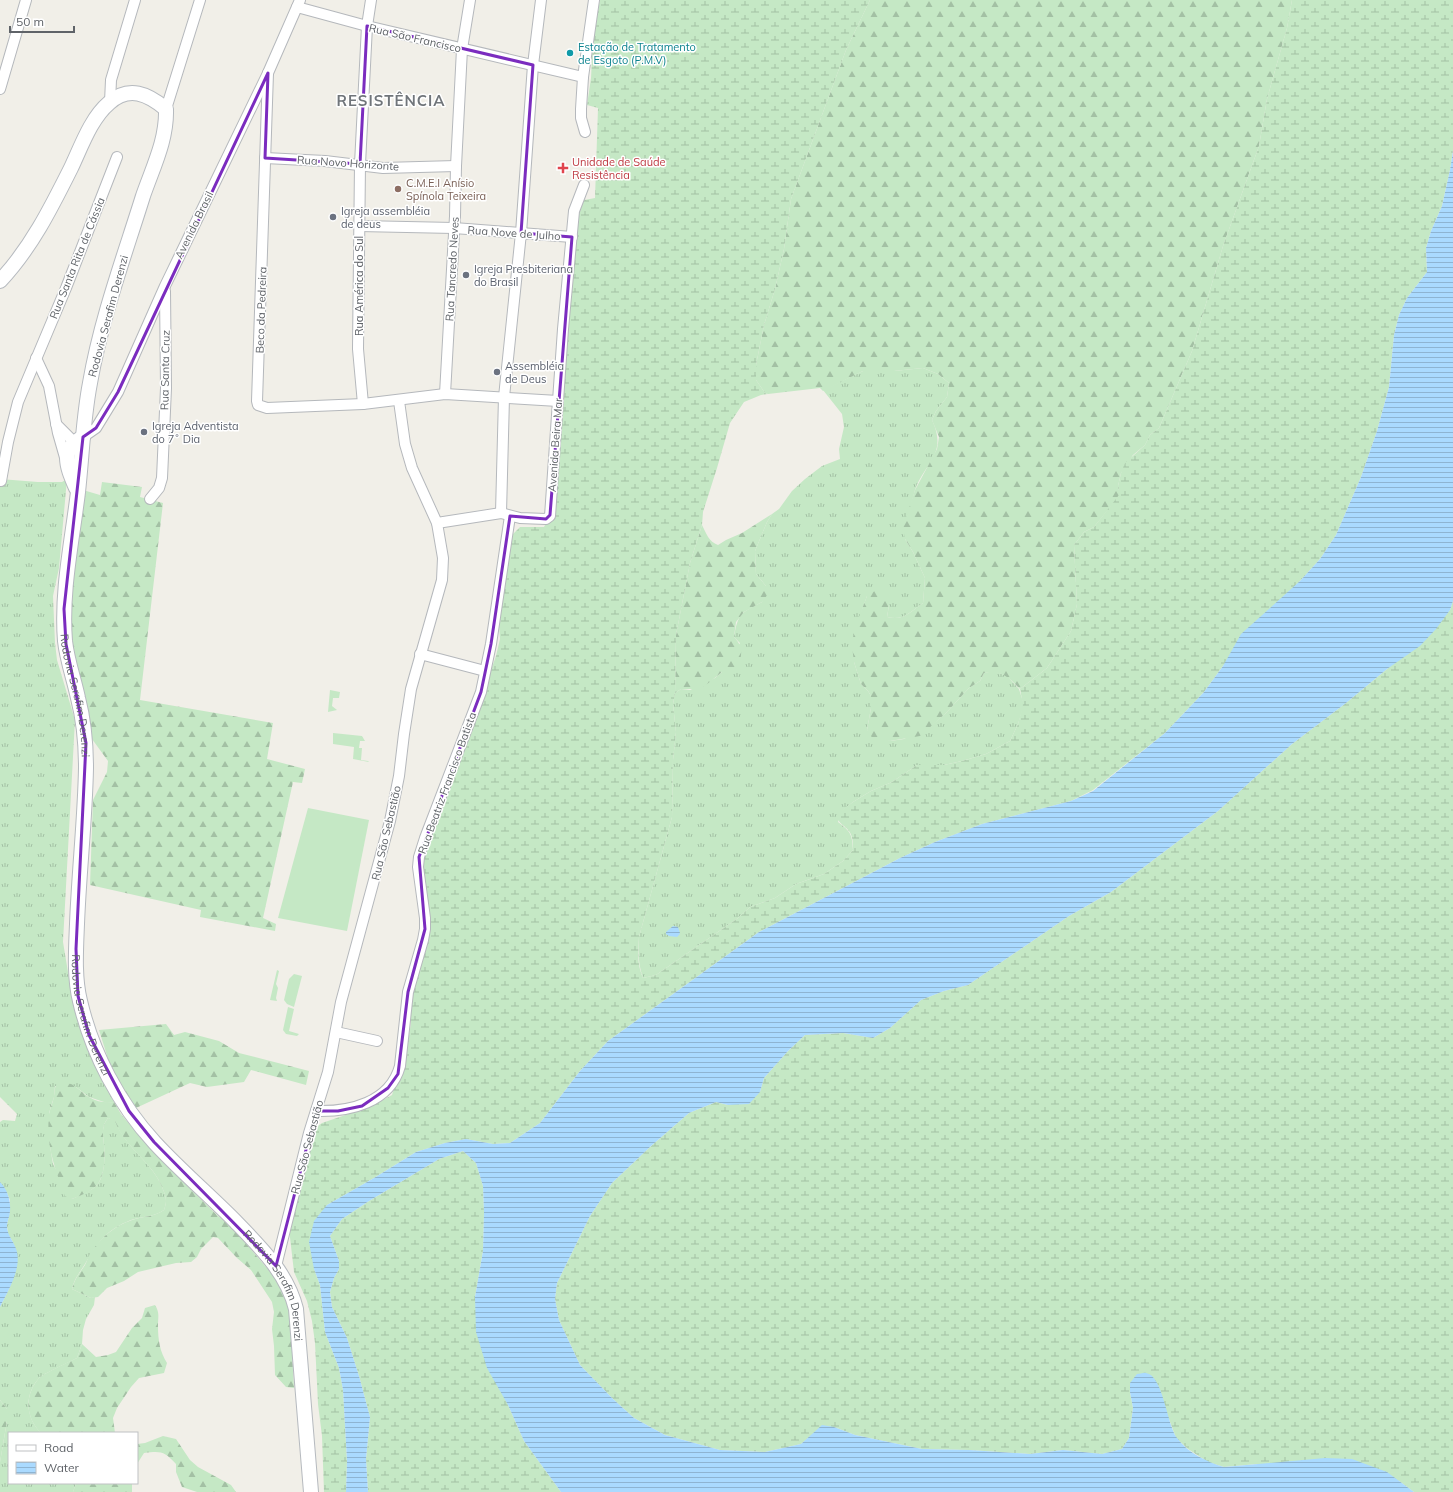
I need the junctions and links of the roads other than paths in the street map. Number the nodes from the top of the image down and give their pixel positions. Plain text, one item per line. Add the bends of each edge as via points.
1 (26, 0) edge
2 (134, 0) edge
3 (200, 0) edge
4 (372, 0) edge
5 (470, 0) edge
6 (541, 0) edge
7 (594, 0) edge
8 (299, 4) edge
9 (367, 26) junction
10 (462, 49) junction
11 (3, 64) edge
12 (534, 65) junction
13 (268, 73) junction
14 (583, 77) junction
15 (0, 89) edge
16 (110, 102) junction
17 (166, 109) junction
18 (585, 132) dead end
19 (117, 157) dead end
20 (266, 158) junction
21 (360, 164) junction
22 (456, 166) junction
23 (584, 186) dead end
24 (359, 226) junction
25 (454, 228) junction
26 (521, 233) junction
27 (572, 237) junction
28 (0, 281) edge
29 (165, 286) junction
30 (36, 358) junction
31 (445, 394) junction
32 (504, 397) junction
33 (399, 401) junction
34 (558, 401) junction
35 (363, 404) junction
36 (56, 424) junction
37 (79, 439) junction
38 (66, 461) junction
39 (1, 481) dead end
40 (78, 492) junction
41 (150, 499) dead end
42 (505, 515) junction
43 (437, 523) junction
44 (420, 654) junction
45 (485, 671) junction
46 (336, 1032) junction
47 (377, 1041) dead end
48 (316, 1111) junction
49 (276, 1266) junction
50 (311, 1492) edge

1 - 11 street
2 - 16 street via 111,80
3 - 17 street
4 - 9 street, Rua América do Sul
5 - 10 street, Rua Tancredo Neves
6 - 12 street, Rua Beatriz Francisco Batista
7 - 14 street
8 - 9 street, Rua São Francisco
8 - 13 street, Avenida Brasil
9 - 10 street, Rua São Francisco
9 - 21 street, Rua América do Sul
10 - 12 street, Rua São Francisco
10 - 22 street, Rua Tancredo Neves
11 - 15 street
12 - 14 street, Rua São Francisco
12 - 26 street, Rua Beatriz Francisco Batista
13 - 20 street, Beco da Pedreira
13 - 29 street, Avenida Brasil
14 - 18 street via 581,118
16 - 17 main road via 123,95 144,94
16 - 28 main road via 99,114 80,147 28,247
17 - 37 main road, Rodovia Serafim Derenzi via 162,142 99,342
19 - 30 street, Rua Santa Rita de Cássia
20 - 21 street, Rua Novo Horizonte
20 - 35 street, Beco da Pedreira via 258,405 267,408
21 - 22 street, Rua Novo Horizonte via 383,168
21 - 24 street, Rua América do Sul
22 - 25 street, Rua Tancredo Neves
23 - 27 street, Avenida Beira Mar via 574,211
24 - 25 street, Rua Nove de Julho
24 - 35 street, Rua América do Sul via 358,349
25 - 26 street, Rua Nove de Julho
25 - 31 street, Rua Tancredo Neves
26 - 27 street, Rua Nove de Julho
26 - 32 street, Rua Beatriz Francisco Batista
27 - 34 street, Avenida Beira Mar
29 - 37 street, Avenida Brasil via 118,392 96,428
29 - 41 street, Rua Santa Cruz via 166,388 162,478 159,488
30 - 36 street via 49,386
30 - 39 street, Rua Santa Rita de Cássia via 18,402
31 - 32 street, Beco da Pedreira
31 - 33 street, Beco da Pedreira
32 - 34 street, Beco da Pedreira
32 - 42 street, Rua Beatriz Francisco Batista
33 - 35 street, Beco da Pedreira
33 - 43 street, Rua São Sebastião via 405,444 412,468
34 - 42 street, Avenida Beira Mar via 550,515 546,519
36 - 37 street
36 - 38 street
37 - 38 main road via 70,449
37 - 40 main road, Rodovia Serafim Derenzi
38 - 40 main road
40 - 49 main road, Rodovia Serafim Derenzi via 64,609 66,644 86,743 86,793 76,950 78,996 89,1035 110,1080 129,1111 154,1142 255,1241
42 - 43 street
42 - 45 street, Rua Beatriz Francisco Batista via 491,644
43 - 44 street, Rua São Sebastião via 443,558 442,580
44 - 45 street
44 - 46 street, Rua São Sebastião via 410,689 399,776 390,822 341,1002
45 - 48 street, Rua Beatriz Francisco Batista via 467,731 419,857 425,929 408,992 398,1074 388,1088 362,1106 338,1111
46 - 47 street
46 - 48 street, Rua São Sebastião via 328,1072
48 - 49 street, Rua São Sebastião
49 - 50 main road, Rodovia Serafim Derenzi via 289,1287 296,1309

